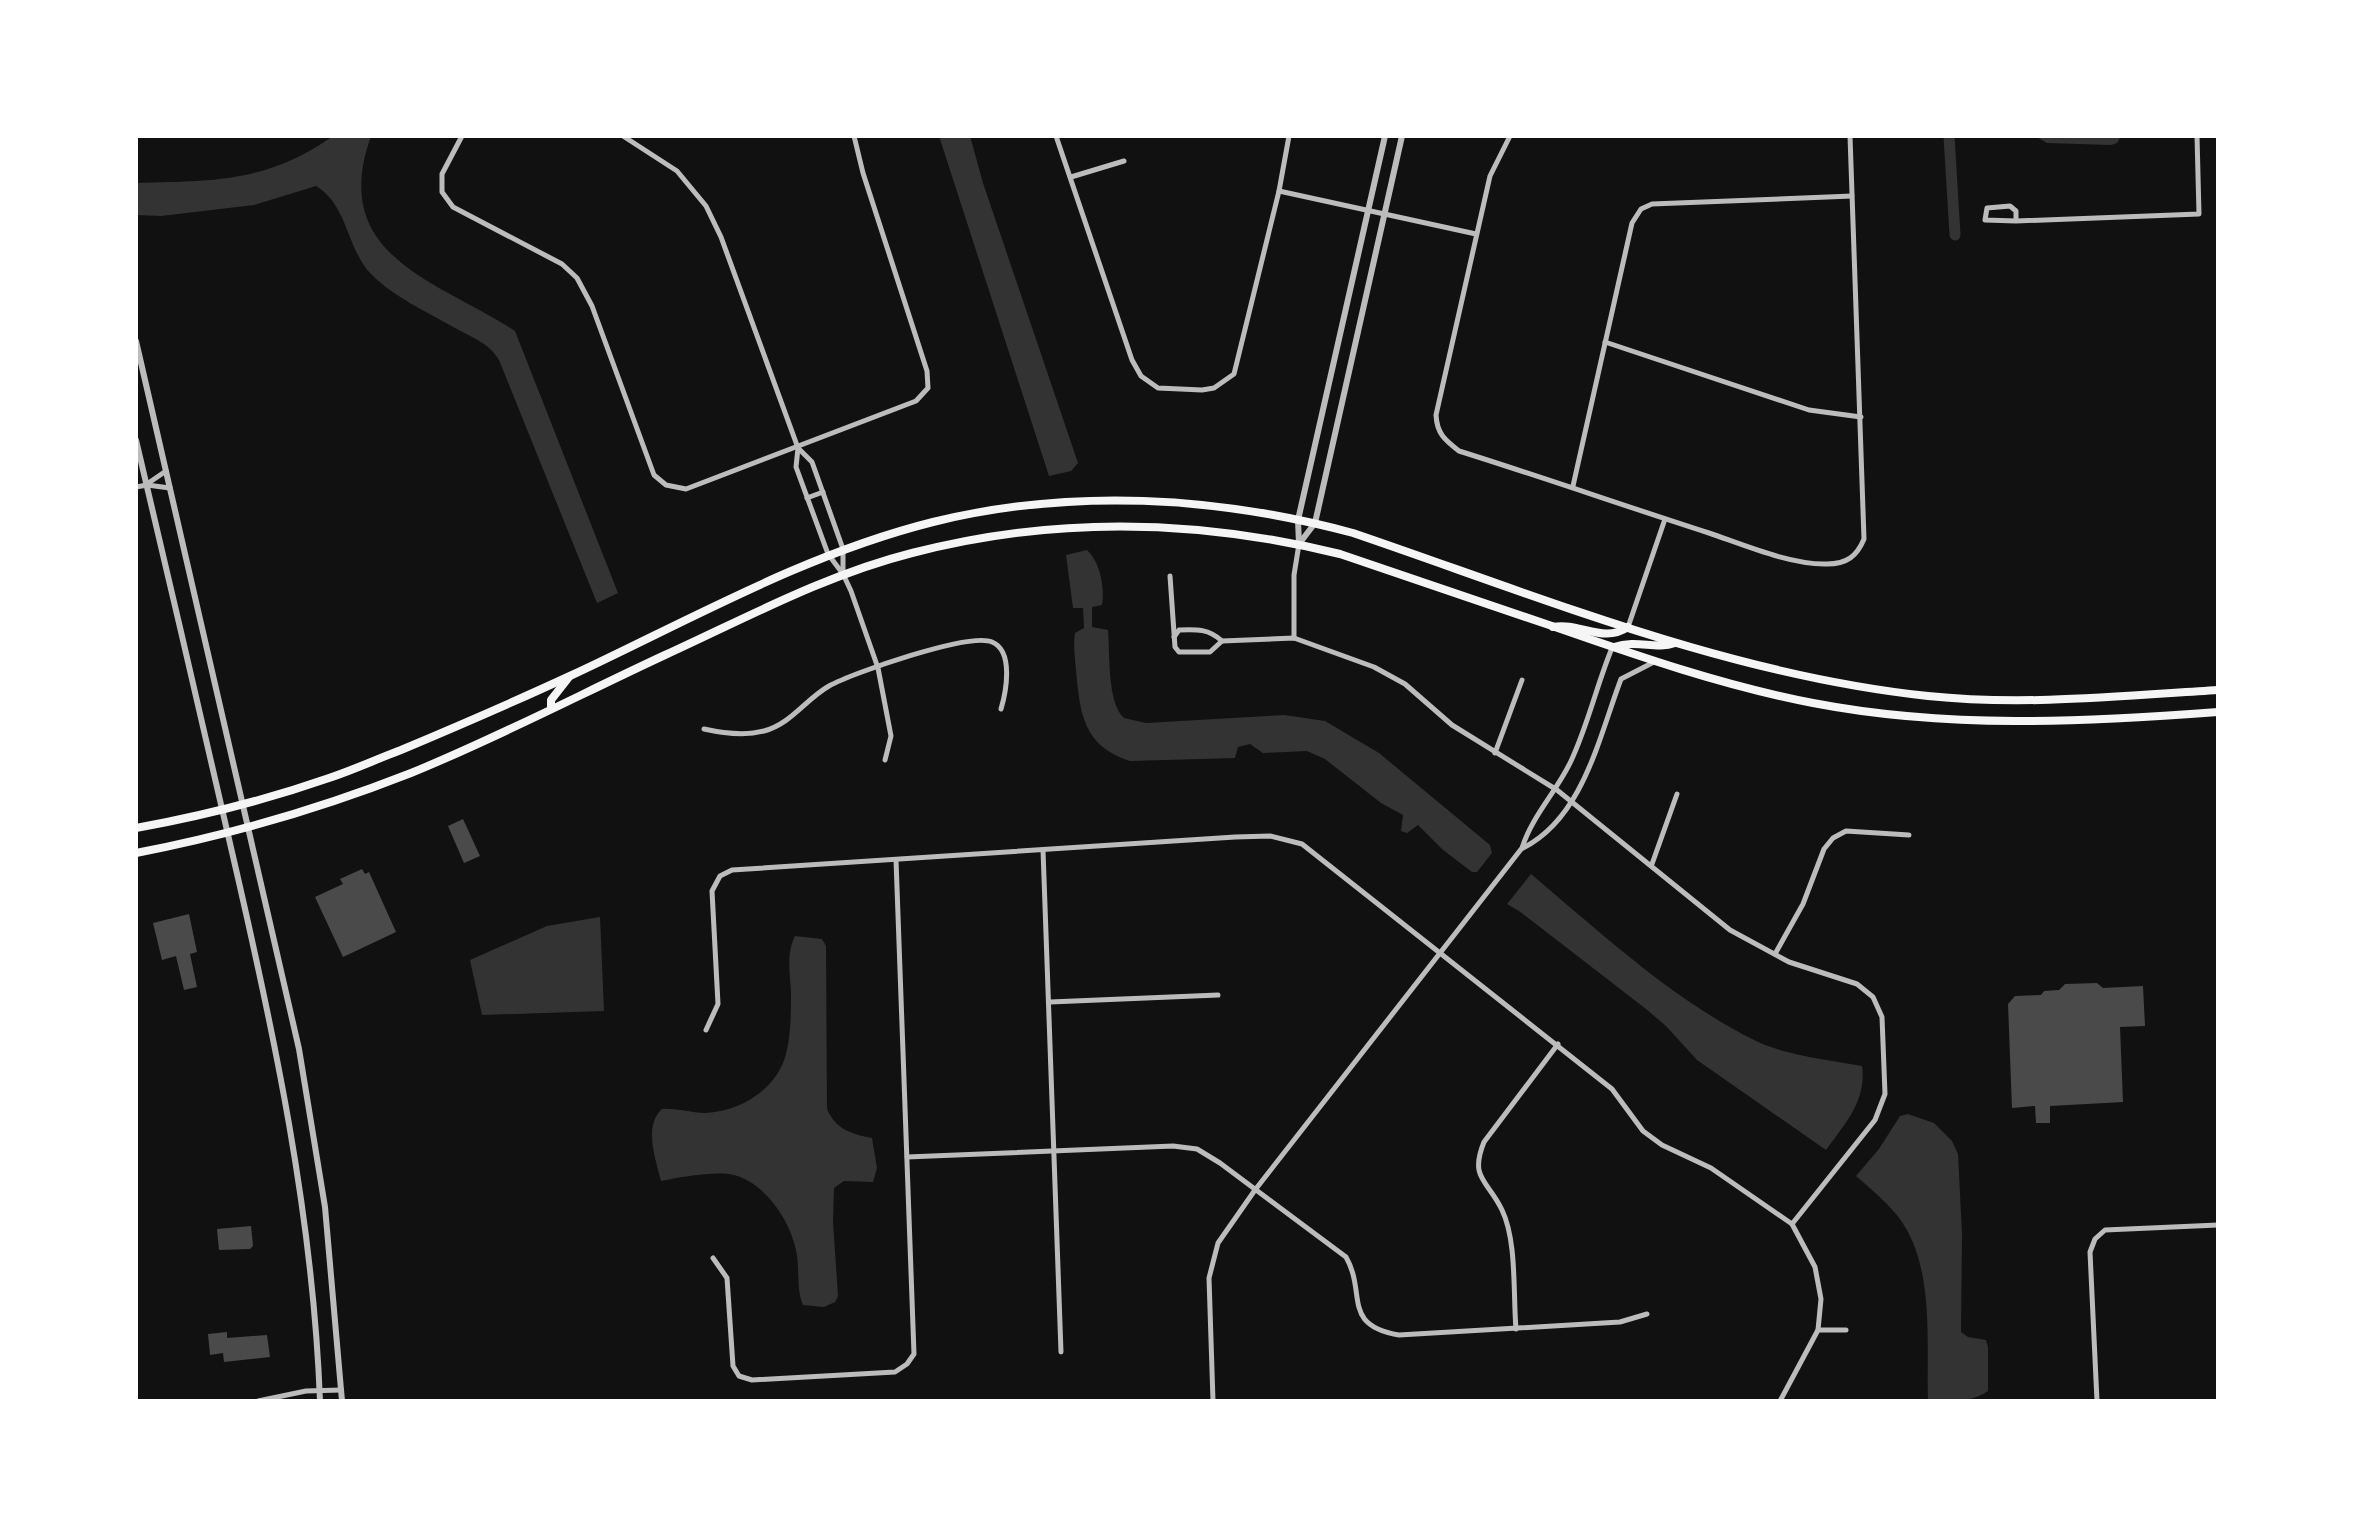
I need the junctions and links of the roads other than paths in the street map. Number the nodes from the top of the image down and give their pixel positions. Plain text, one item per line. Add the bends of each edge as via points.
1 (462, 136) edge
2 (625, 136) edge
3 (854, 136) edge
4 (1056, 136) edge
5 (1289, 136) edge
6 (1385, 136) edge
7 (1402, 136) edge
8 (1510, 136) edge
9 (1850, 136) edge
10 (2197, 136) edge
11 (1124, 161) dead end
12 (1071, 177) junction
13 (1279, 191) junction
14 (1852, 196) junction
15 (1369, 210) junction
16 (1386, 213) junction
17 (2016, 221) junction
18 (1476, 234) junction
19 (136, 341) edge
20 (1605, 342) junction
21 (1861, 417) junction
22 (136, 440) edge
23 (798, 448) junction
24 (166, 471) junction
25 (147, 485) junction
26 (136, 487) edge
27 (1573, 487) junction
28 (170, 488) junction
29 (823, 492) junction
30 (807, 498) junction
31 (1665, 519) junction
32 (1298, 520) junction
33 (1315, 523) junction
34 (1299, 544) junction
35 (843, 549) junction
36 (828, 554) junction
37 (843, 574) junction
38 (1170, 576) dead end
39 (1553, 627) junction
40 (1628, 627) junction
41 (1174, 637) junction
42 (1294, 638) junction
43 (1222, 641) junction
44 (1675, 643) junction
45 (1612, 648) junction
46 (1655, 662) junction
47 (878, 668) junction
48 (570, 676) junction
49 (1522, 680) dead end
50 (2218, 690) edge
51 (551, 708) junction
52 (1001, 709) dead end
53 (2218, 712) edge
54 (704, 729) dead end
55 (1495, 753) junction
56 (885, 760) dead end
57 (1557, 790) junction
58 (1677, 794) dead end
59 (1573, 802) junction
60 (244, 804) junction
61 (223, 810) junction
62 (249, 827) junction
63 (136, 828) edge
64 (228, 832) junction
65 (1909, 835) dead end
66 (1522, 848) junction
67 (1043, 850) junction
68 (136, 853) edge
69 (896, 860) junction
70 (1652, 864) junction
71 (1442, 952) junction
72 (1775, 954) junction
73 (1218, 995) dead end
74 (1050, 1002) junction
75 (706, 1030) dead end
76 (1558, 1044) junction
77 (1053, 1152) junction
78 (907, 1157) junction
79 (1255, 1190) junction
80 (1792, 1224) junction
81 (2218, 1225) edge
82 (713, 1258) dead end
83 (1647, 1314) dead end
84 (1516, 1329) junction
85 (1818, 1330) junction
86 (1846, 1330) dead end
87 (1061, 1352) dead end
88 (319, 1390) junction
89 (341, 1390) junction
90 (258, 1401) edge
91 (320, 1401) edge
92 (342, 1401) edge
93 (1213, 1401) edge
94 (1780, 1401) edge
95 (2097, 1401) edge

1 - 23 street via 442,174 442,192 453,207 562,264 577,278 654,475 666,485 686,489
2 - 23 street via 677,171 706,206
3 - 23 street via 928,388 916,401
4 - 12 street
5 - 13 street
6 - 15 street
7 - 16 street
8 - 18 street via 1490,176
9 - 14 street
10 - 17 street via 2199,214
11 - 12 street
12 - 13 street via 1132,360 1141,376 1158,388 1214,388 1234,374
13 - 15 street
14 - 20 street via 1652,204 1641,209 1632,223
14 - 21 street
15 - 16 street
15 - 32 street
16 - 18 street
16 - 33 street
17 - 17 street via 1985,220 1985,212 2010,206
18 - 27 street via 1436,427 1459,451
19 - 24 street
20 - 21 street via 1809,410
20 - 27 street
21 - 31 street via 1864,539 1847,561 1813,564
22 - 25 street
23 - 29 street via 812,462
23 - 30 street via 796,467
24 - 25 street
24 - 28 street
25 - 26 street
25 - 28 street
25 - 61 street
27 - 31 street
28 - 60 street
29 - 30 street
29 - 35 street
30 - 36 street
31 - 40 street
32 - 33 main road
32 - 34 street
32 - 35 main road via 1156,500 1056,503 936,522
33 - 34 street
33 - 40 main road
34 - 37 main road via 1163,526 1059,528 947,544
34 - 39 main road
34 - 42 street
35 - 36 main road
35 - 37 street
36 - 37 street
36 - 48 main road
37 - 47 street
37 - 51 main road
38 - 41 street
39 - 40 main road via 1567,624 1604,635
39 - 45 main road
40 - 44 main road
41 - 43 street via 1179,630 1195,629 1212,632
41 - 43 street via 1179,652 1210,652
42 - 43 street
42 - 55 street via 1405,684
44 - 45 main road via 1633,642
44 - 50 main road via 1826,681 1929,696 2011,699
45 - 46 main road
45 - 57 street
46 - 53 main road via 1814,703 1932,719 2030,723
46 - 59 street via 1621,679
47 - 52 street via 956,644 993,642 1004,653 1007,689
47 - 54 street via 830,686 764,731
47 - 56 street via 891,736
48 - 51 main road via 551,700
48 - 60 main road via 333,777
49 - 55 street
51 - 62 main road via 413,772
55 - 57 street
57 - 59 street
57 - 66 street via 1528,828
58 - 70 street
59 - 66 street via 1541,838
59 - 70 street
60 - 61 main road
60 - 62 street
61 - 63 main road
61 - 64 street
62 - 64 main road
62 - 89 street via 310,1111 325,1207
64 - 68 main road
64 - 88 street via 289,1116 311,1273
65 - 72 street via 1846,831 1833,838
66 - 71 street
67 - 69 street
67 - 71 street via 1270,836 1302,844
67 - 74 street
69 - 75 street via 732,870 720,876 712,891 718,1004
69 - 78 street
70 - 72 street via 1730,930
71 - 76 street
71 - 79 street
72 - 80 street via 1857,984 1873,997 1882,1017 1885,1094 1875,1120
73 - 74 street
74 - 77 street
76 - 80 street via 1612,1089 1643,1131 1711,1168
76 - 84 street via 1477,1158 1478,1173 1503,1211 1509,1233
77 - 78 street
77 - 79 street via 1197,1149
77 - 87 street
78 - 82 street via 914,1354 895,1372 752,1380 739,1376 733,1366 727,1278
79 - 84 street via 1346,1257 1354,1271 1357,1308 1381,1332
79 - 93 street via 1218,1243 1209,1278
80 - 85 street via 1815,1267 1821,1299
81 - 95 street via 2105,1230 2095,1239 2090,1252
83 - 84 street via 1620,1322
85 - 86 street
85 - 94 street
88 - 89 street
88 - 90 street
88 - 91 street
89 - 92 street

